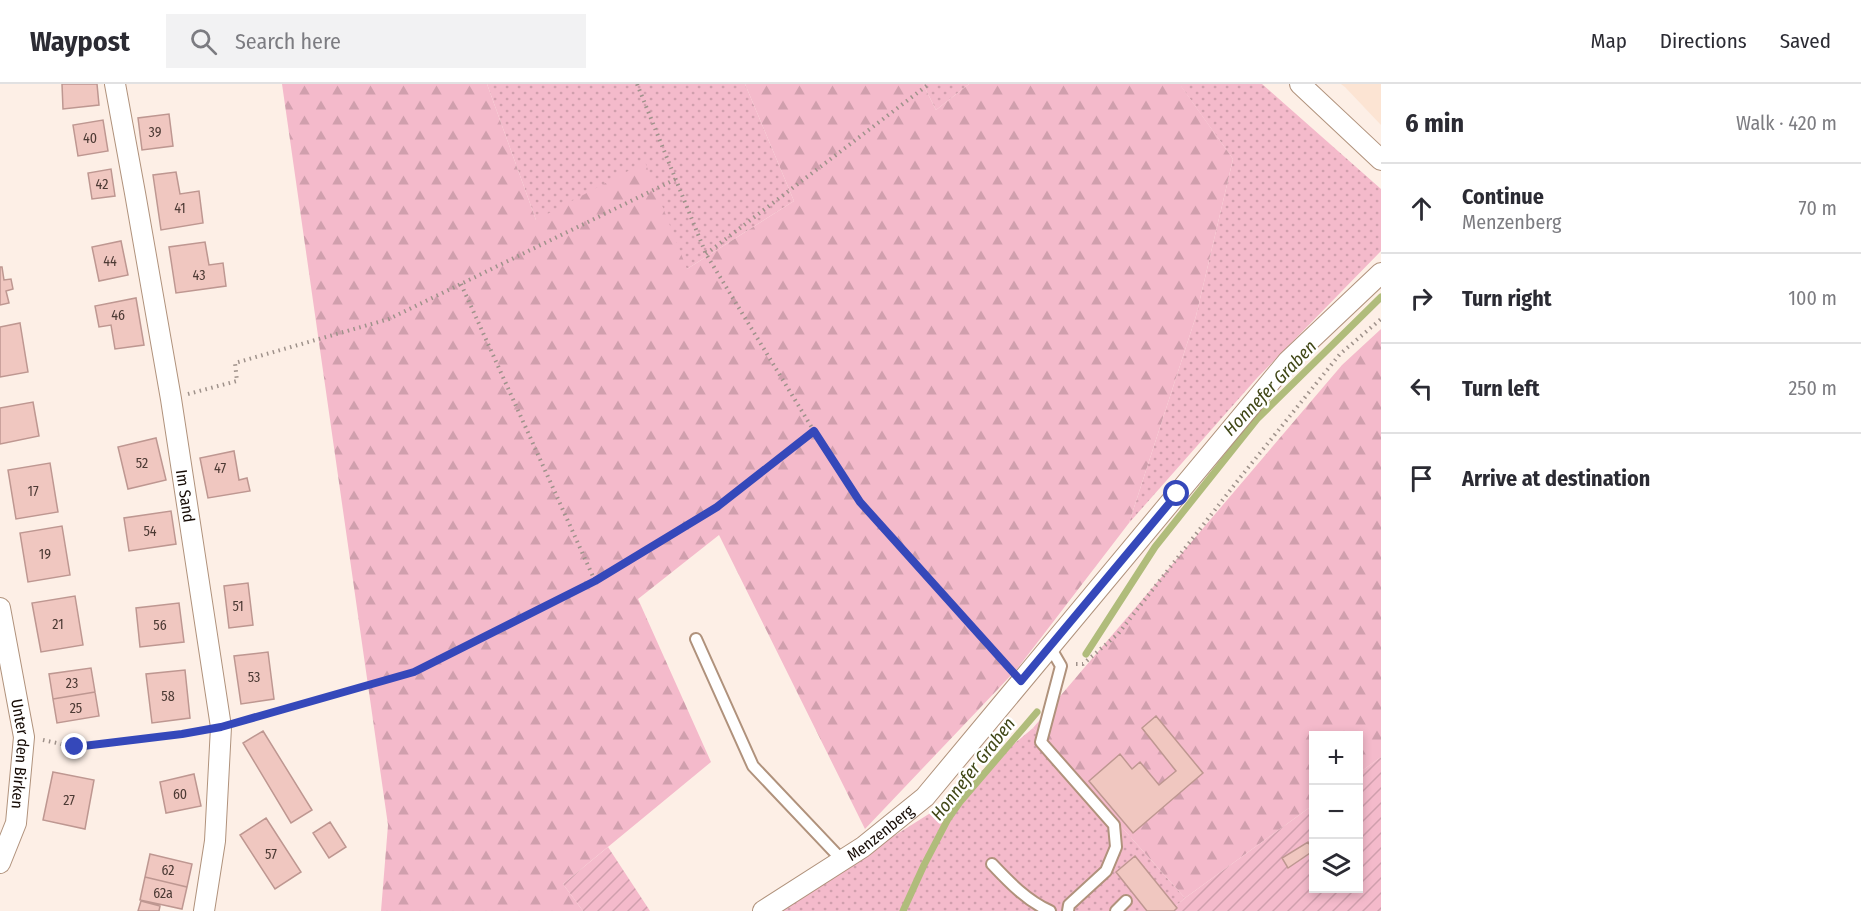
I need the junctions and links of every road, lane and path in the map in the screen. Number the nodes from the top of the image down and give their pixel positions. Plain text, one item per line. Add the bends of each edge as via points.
1 (115, 84) edge
2 (637, 84) edge
3 (929, 84) edge
4 (1300, 84) edge
5 (1381, 160) edge
6 (676, 179) junction
7 (706, 254) junction
8 (1381, 273) edge
9 (461, 284) junction
10 (1381, 319) edge
11 (171, 399) junction
12 (814, 431) junction
13 (595, 581) junction
14 (0, 608) edge
15 (696, 639) dead end
16 (1050, 647) junction
17 (1061, 666) junction
18 (1021, 681) junction
19 (221, 727) junction
20 (24, 737) junction
21 (842, 860) junction
22 (0, 863) edge
23 (993, 864) dead end
24 (1126, 901) dead end
25 (204, 911) edge
26 (763, 911) edge
27 (1050, 911) edge
28 (1068, 911) edge
29 (1116, 911) edge

1 - 11 street, Im Sand
2 - 6 path
3 - 7 path
4 - 5 street
6 - 7 path
6 - 9 path
7 - 12 path
8 - 16 street, Menzenberg via 1288,361
9 - 11 path via 389,319 235,363 237,381
9 - 13 path
10 - 17 path via 1340,354 1118,634 1083,664
11 - 19 street, Im Sand
12 - 13 path via 717,507
12 - 18 path via 860,502
13 - 19 path via 414,672
14 - 20 street, Unter den Birken
15 - 21 lane via 753,766
16 - 17 lane
16 - 18 street, Menzenberg
17 - 28 lane via 1041,742 1114,825 1116,847 1106,871 1068,905
18 - 21 street, Menzenberg via 925,797
19 - 20 path via 75,747
19 - 25 street, Im Sand via 215,841
20 - 22 street, Unter den Birken via 16,823
21 - 26 street, Menzenberg
23 - 27 lane via 1010,884
24 - 29 lane

